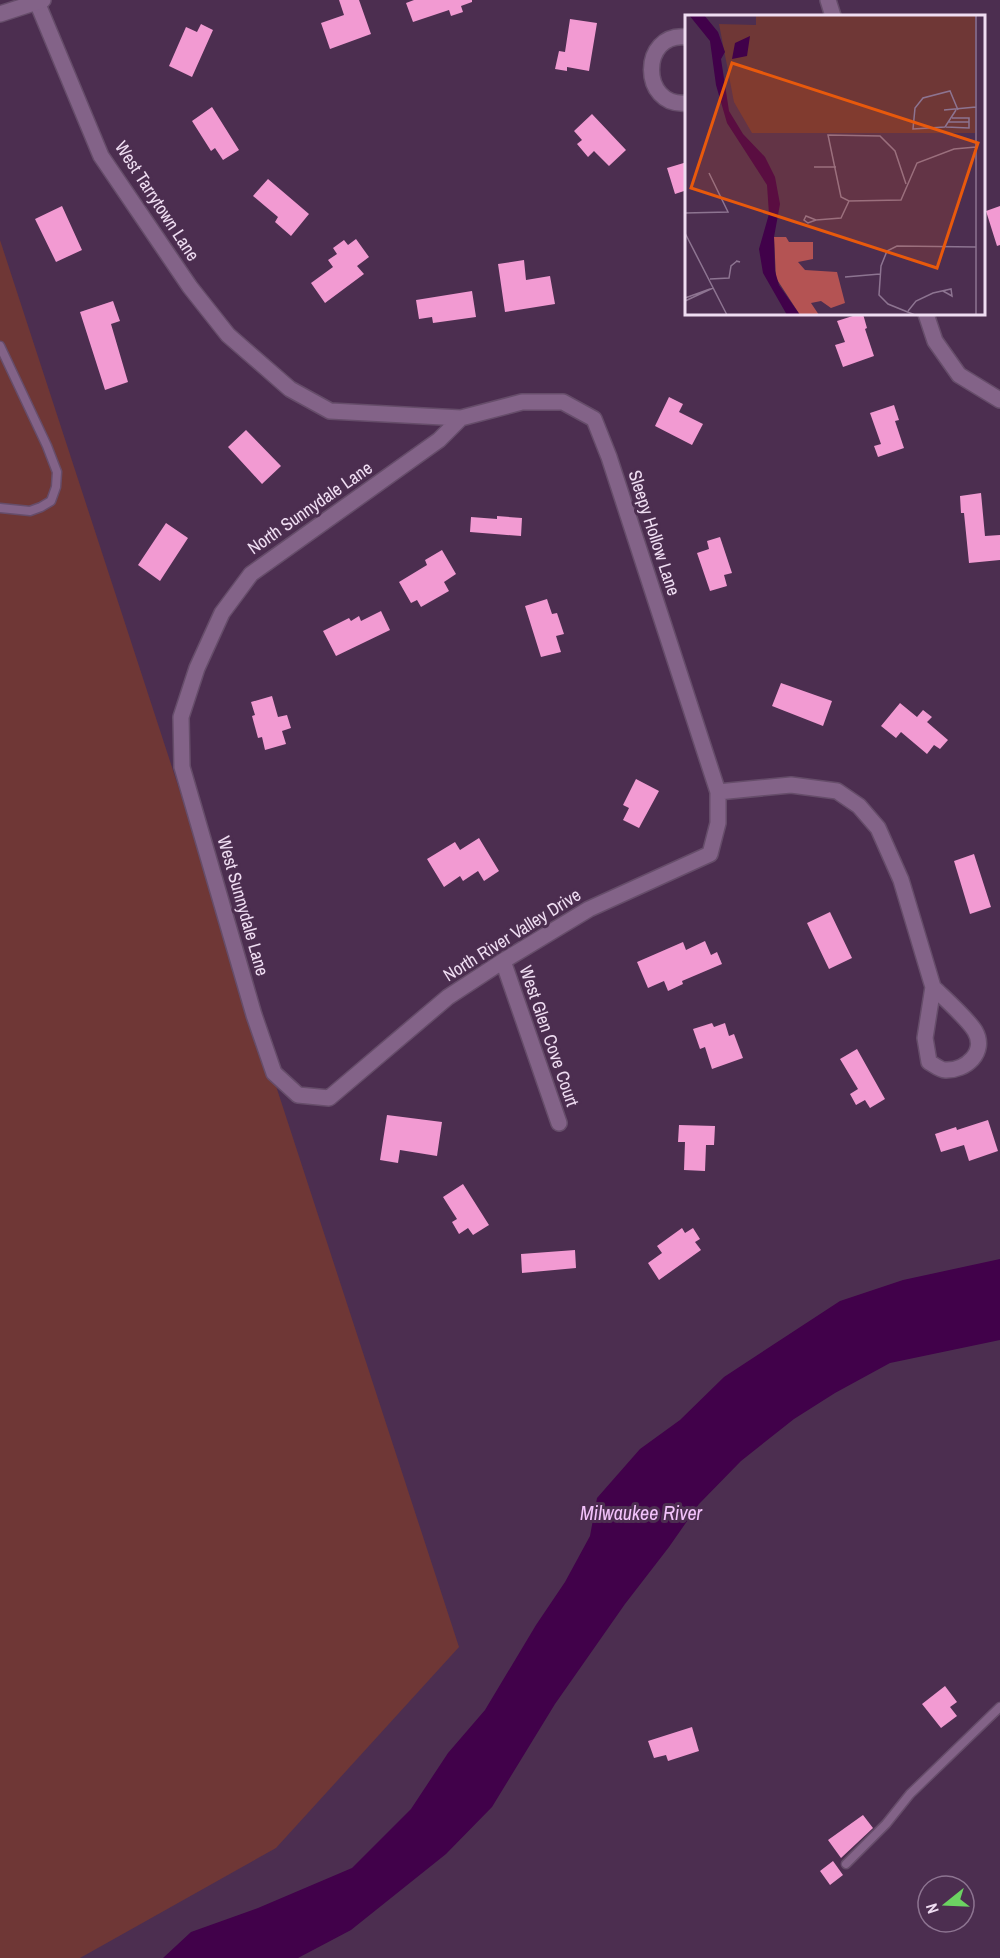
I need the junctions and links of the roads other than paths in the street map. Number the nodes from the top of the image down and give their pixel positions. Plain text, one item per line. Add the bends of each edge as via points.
1 (828, 0) edge
2 (40, 1) edge
3 (0, 14) edge
4 (833, 15) edge
5 (685, 37) edge
6 (685, 103) edge
7 (926, 315) edge
8 (0, 346) edge
9 (1000, 400) edge
10 (461, 418) junction
11 (0, 508) edge
12 (181, 717) joint
13 (718, 792) junction
14 (503, 961) junction
15 (933, 987) junction
16 (298, 1095) joint
17 (559, 1123) dead end
18 (1000, 1707) edge
19 (846, 1864) dead end

1 - 4 street
2 - 3 street
2 - 10 street, West Tarrytown Lane via 102,156 190,287 228,334 290,389 330,411
5 - 6 street via 670,39 661,46 651,66 651,78 662,96
7 - 9 street via 935,341 959,375
8 - 11 lane via 57,472 51,501 30,511
10 - 12 street, North Sunnydale Lane via 439,440 250,574 222,613 196,668
10 - 13 street, Sleepy Hollow Lane via 522,402 563,402 594,419
12 - 16 street, West Sunnydale Lane via 182,767 254,1015 274,1073
13 - 14 street, North River Valley Drive via 718,823 710,854 589,909
13 - 15 street via 790,785 837,791 859,806 878,828 892,856
14 - 16 street, North River Valley Drive via 448,997 329,1098
14 - 17 street, West Glen Cove Court
15 - 15 street via 925,1038 929,1062 943,1070 964,1067 975,1056 975,1031
18 - 19 lane via 910,1794

